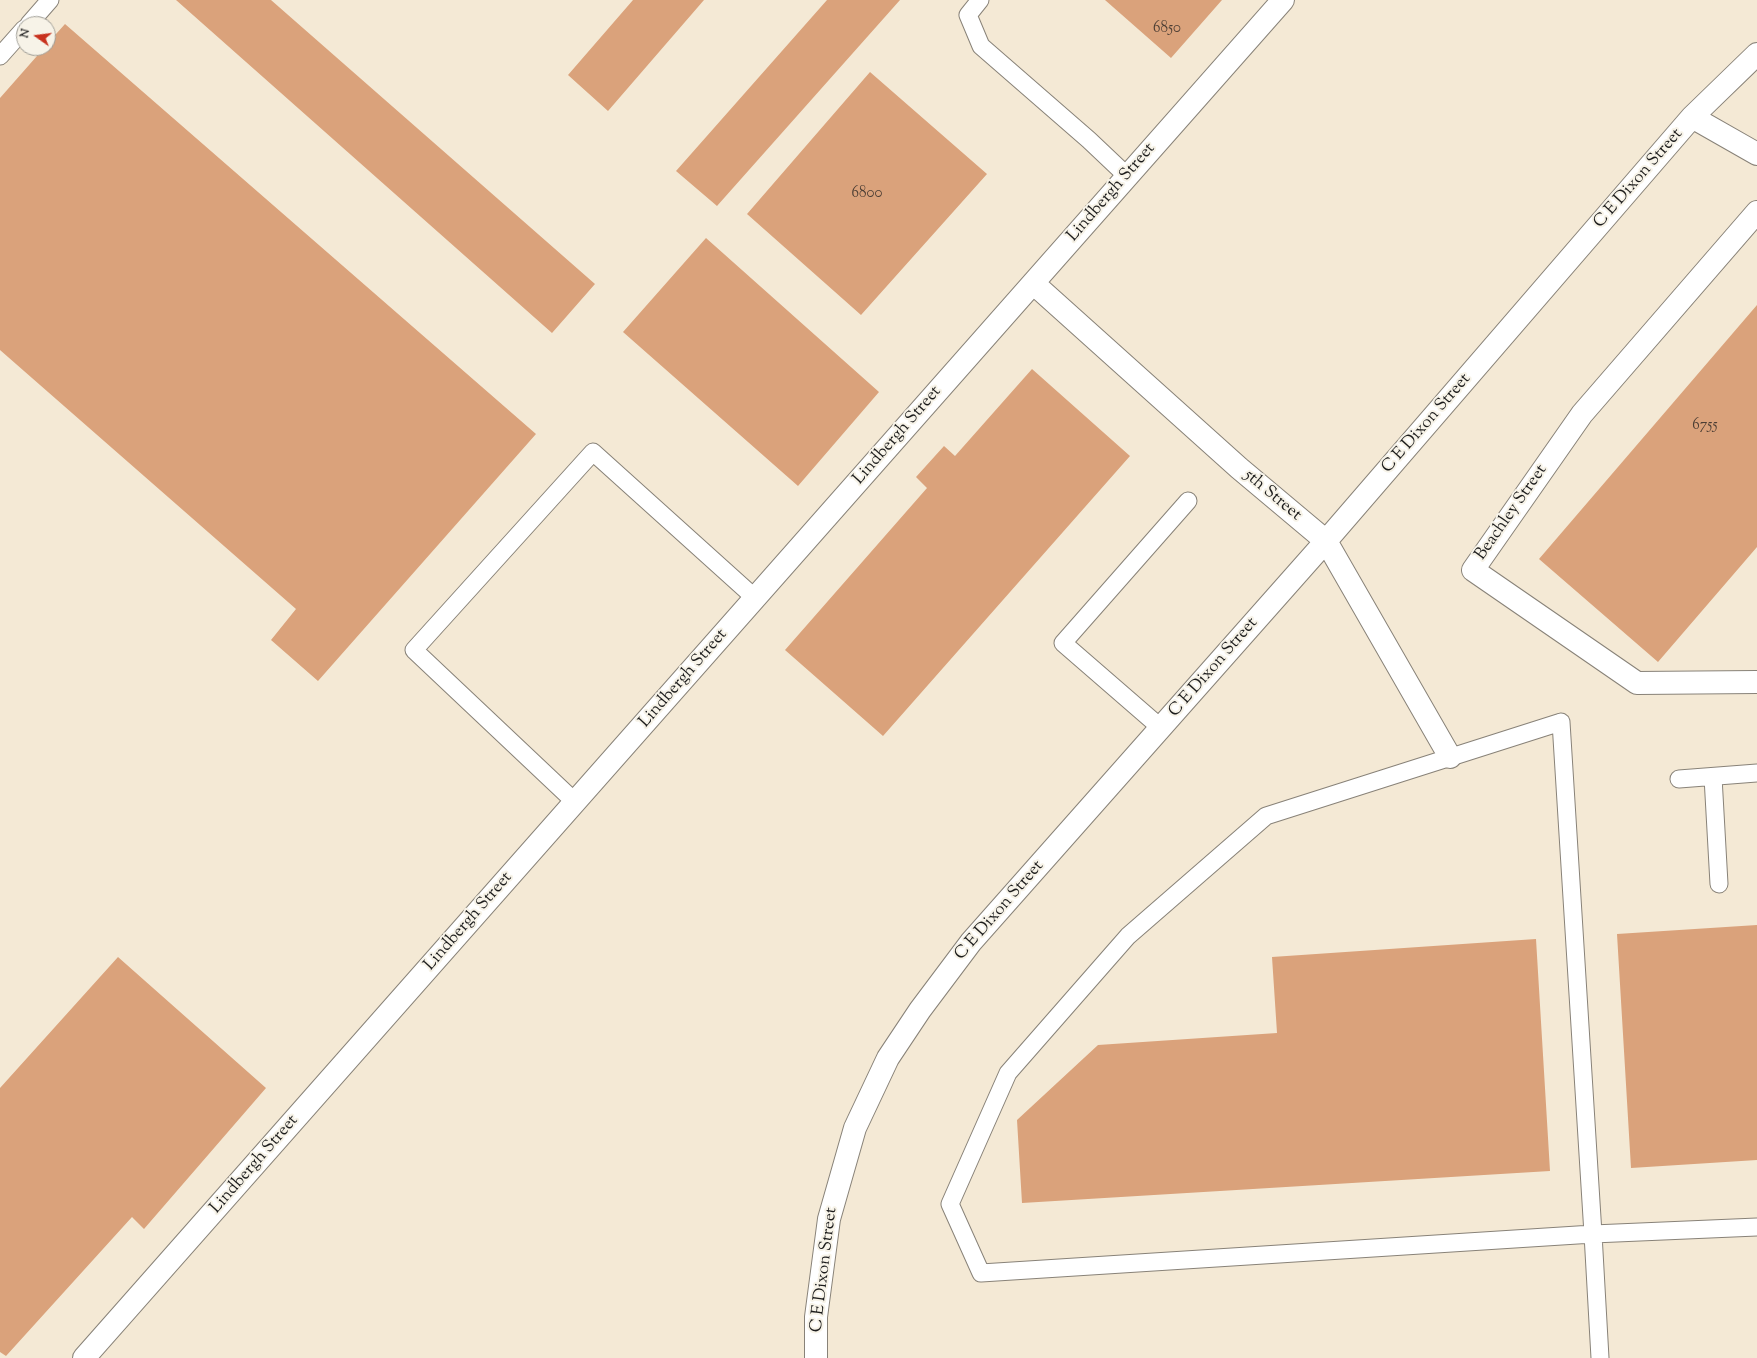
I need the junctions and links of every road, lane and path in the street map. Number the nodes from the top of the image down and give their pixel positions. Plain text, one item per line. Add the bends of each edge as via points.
1 (50, 0) edge
2 (980, 0) edge
3 (1283, 0) edge
4 (36, 16) edge
5 (16, 38) edge
6 (1757, 54) edge
7 (0, 56) edge
8 (1692, 117) junction
9 (1757, 154) edge
10 (1127, 176) junction
11 (1757, 212) edge
12 (1033, 283) junction
13 (1188, 501) dead end
14 (1326, 541) junction
15 (755, 598) junction
16 (1757, 682) edge
17 (1161, 728) junction
18 (1450, 757) junction
19 (1757, 773) edge
20 (1713, 777) junction
21 (1679, 779) dead end
22 (575, 802) junction
23 (1719, 884) dead end
24 (1757, 1228) edge
25 (1592, 1234) junction
26 (84, 1358) edge
27 (816, 1358) edge
28 (1600, 1358) edge

1 - 4 lane
2 - 10 lane via 968,15 981,46
3 - 10 street, Lindbergh Street
5 - 7 lane
6 - 8 street, C E Dixon Street
8 - 9 street
8 - 14 street, C E Dixon Street
10 - 12 street, Lindbergh Street
11 - 16 street, Beachley Street via 1582,414 1472,570 1637,683
12 - 14 street, 5th Street via 1239,468
12 - 15 street, Lindbergh Street
13 - 17 lane via 1063,643
14 - 17 street, C E Dixon Street
14 - 18 street, 5th Street
15 - 22 street, Lindbergh Street
15 - 22 lane via 593,452 414,650
17 - 27 street, C E Dixon Street via 971,942 888,1058 855,1128 829,1218 816,1317
18 - 25 lane via 1561,722
18 - 25 lane via 1266,816 1128,936 1008,1074 950,1204 981,1273
19 - 20 lane
20 - 21 lane
20 - 23 lane
22 - 26 street, Lindbergh Street
24 - 25 lane
25 - 28 lane

